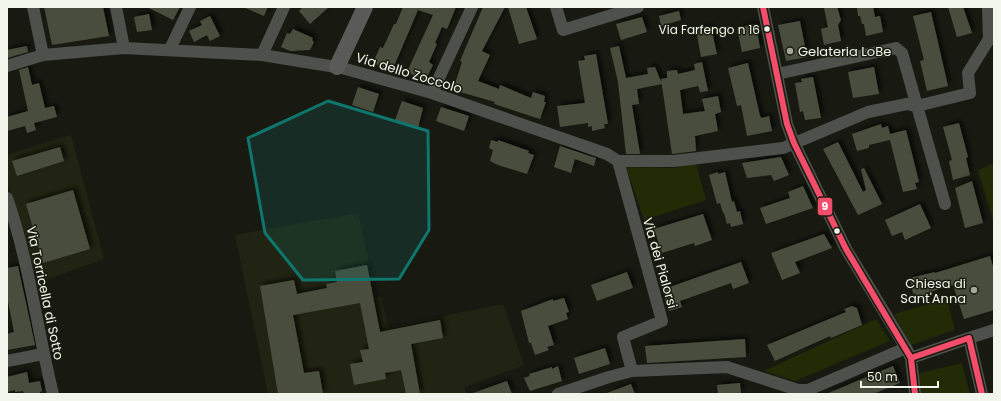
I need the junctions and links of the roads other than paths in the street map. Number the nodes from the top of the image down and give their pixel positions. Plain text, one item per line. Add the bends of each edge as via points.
1 (33, 7) edge
2 (116, 7) edge
3 (190, 7) edge
4 (284, 7) edge
5 (365, 7) edge
6 (472, 7) edge
7 (556, 7) edge
8 (638, 7) edge
9 (763, 7) edge
10 (988, 7) edge
11 (124, 48) junction
12 (170, 49) junction
13 (43, 55) junction
14 (262, 55) junction
15 (7, 66) edge
16 (337, 67) junction
17 (777, 74) junction
18 (432, 93) junction
19 (917, 106) junction
20 (794, 143) junction
21 (618, 161) junction
22 (7, 198) edge
23 (945, 204) dead end
24 (994, 330) edge
25 (969, 338) junction
26 (908, 353) junction
27 (43, 354) junction
28 (7, 361) edge
29 (632, 371) junction
30 (797, 392) edge
31 (53, 394) edge
32 (558, 394) edge
33 (915, 394) edge
34 (982, 394) edge

1 - 13 street
2 - 11 street
3 - 12 street
4 - 14 street
5 - 16 street
6 - 18 street
7 - 8 street via 563,30
9 - 17 street
10 - 19 street, Via dello Zoccolo via 989,39 968,73 970,93
11 - 12 street, Via dello Zoccolo
11 - 13 street, Via dello Zoccolo
12 - 14 street, Via dello Zoccolo
13 - 15 street, Via dello Zoccolo
14 - 16 street, Via dello Zoccolo
16 - 18 street, Via dello Zoccolo
17 - 19 street via 896,48 902,53
17 - 20 street via 787,124
18 - 21 street, Via dello Zoccolo via 607,154
19 - 20 street, Via dello Zoccolo via 907,104 868,112
19 - 23 street
20 - 21 street, Via dello Zoccolo via 783,148 674,161
20 - 26 street via 846,249
21 - 29 street, Via dei Pialorsi via 662,321 623,337
22 - 27 street, Via Torricella di Sotto via 26,264
24 - 25 street
25 - 26 street
25 - 34 street
26 - 30 street
26 - 33 street
27 - 28 street
27 - 31 street, Via Torricella di Sotto
29 - 30 street via 727,367
29 - 32 street

